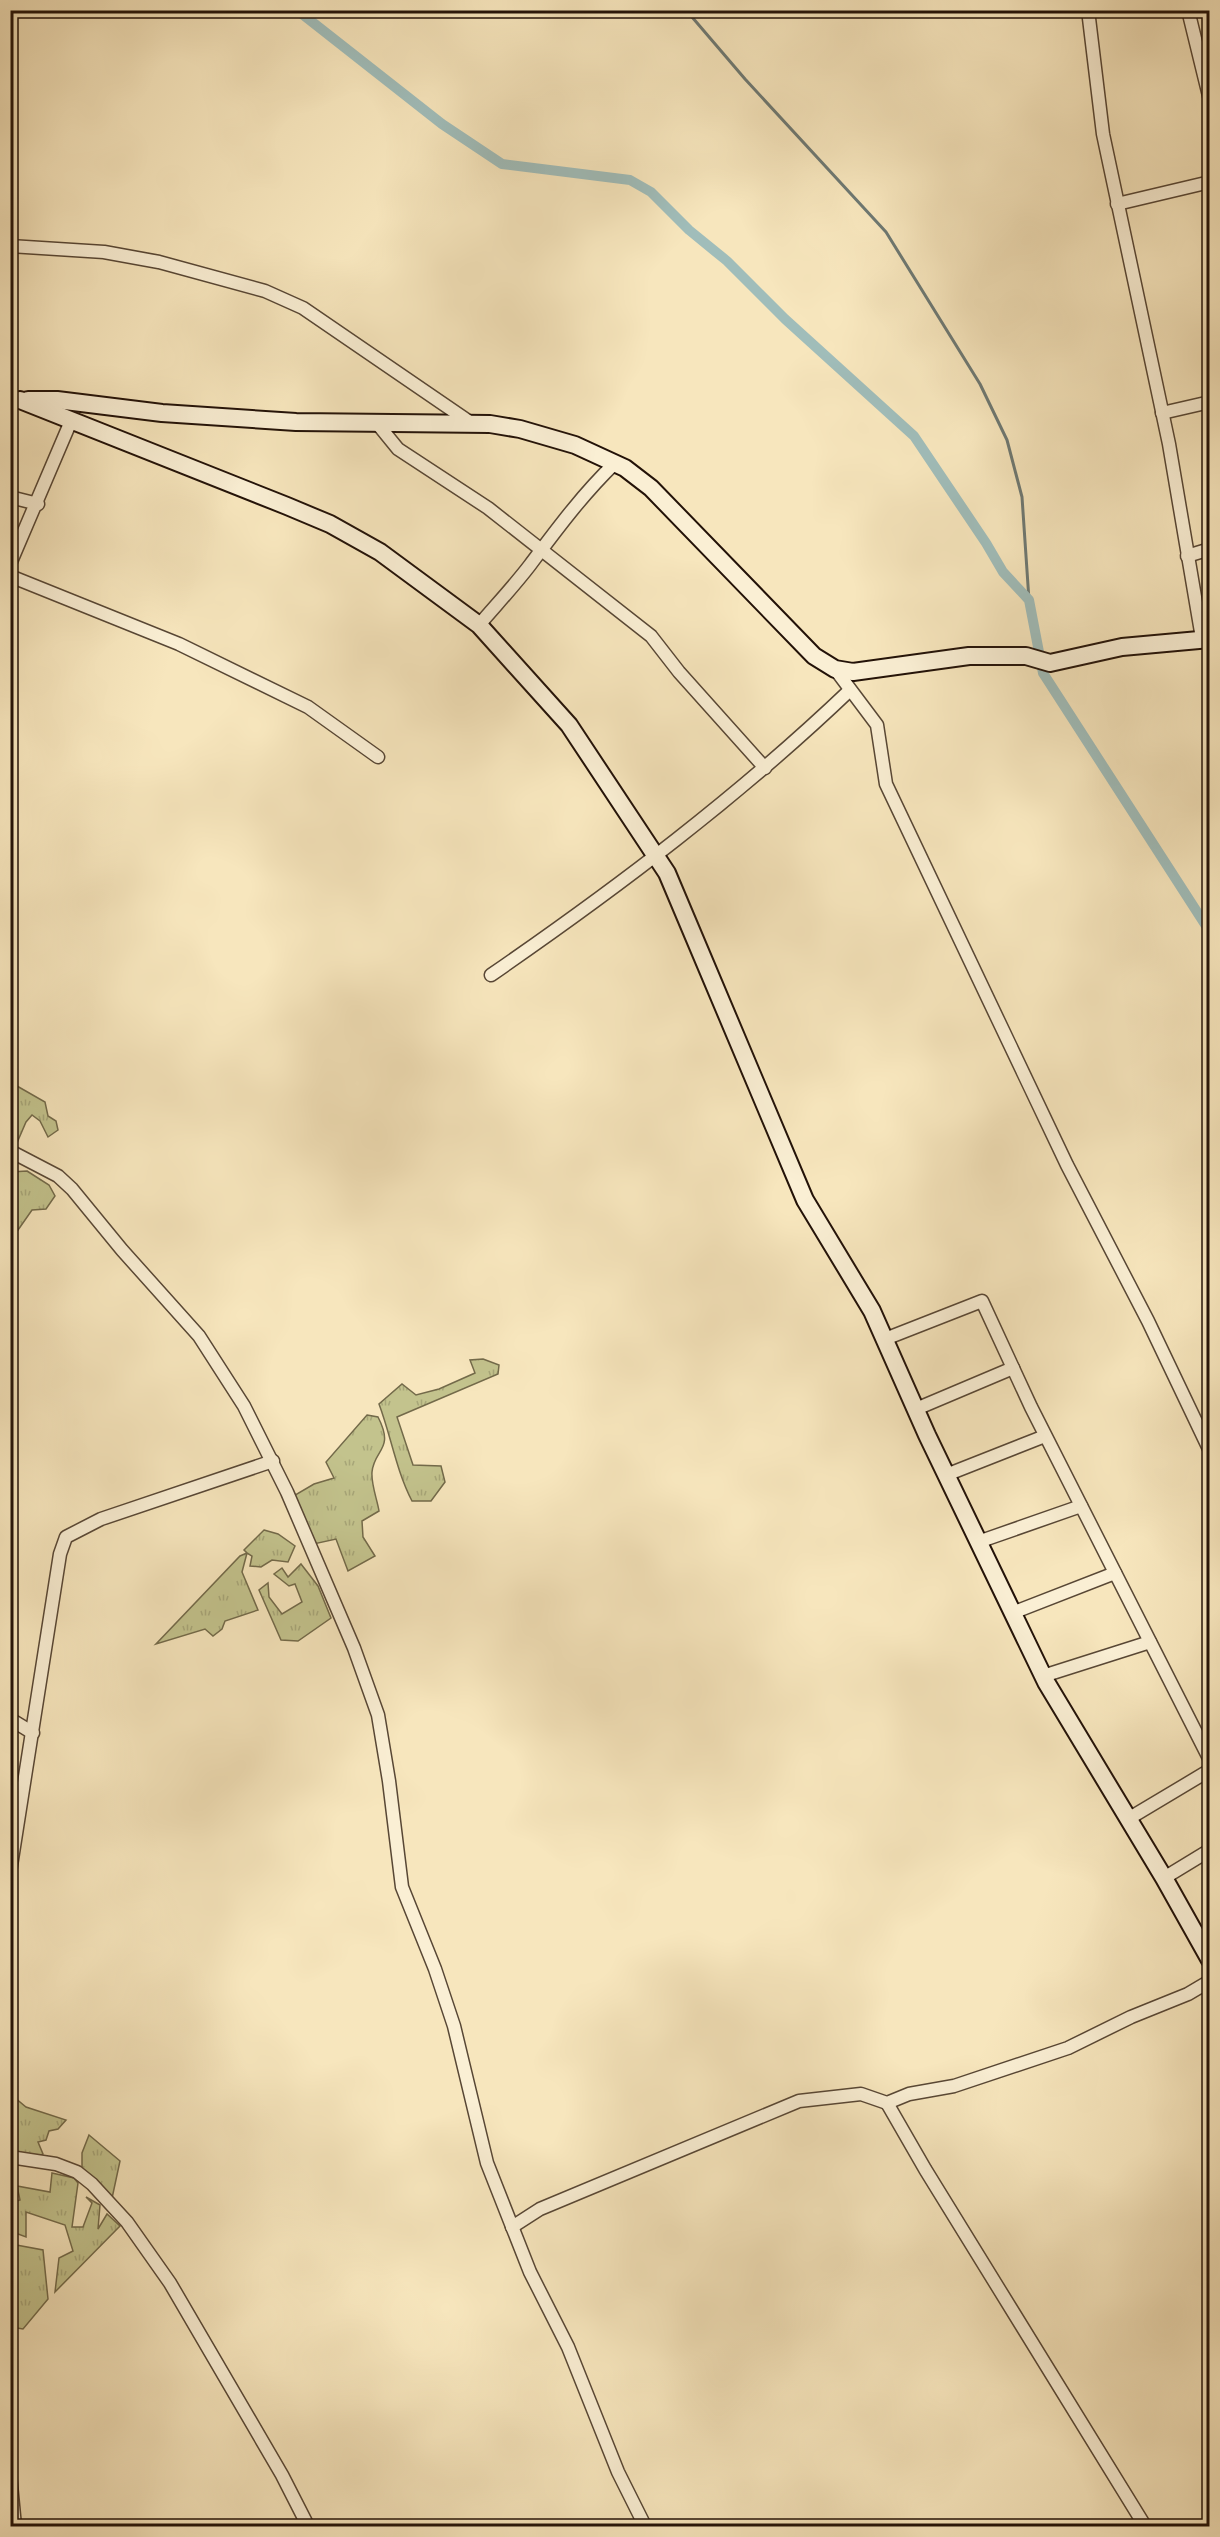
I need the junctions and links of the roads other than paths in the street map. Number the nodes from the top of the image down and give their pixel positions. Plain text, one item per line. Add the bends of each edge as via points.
1 (1088, 10) edge
2 (1188, 10) edge
3 (1209, 100) edge
4 (1209, 182) edge
5 (1117, 204) junction
6 (10, 246) edge
7 (15, 399) edge
8 (1209, 402) edge
9 (1162, 413) junction
10 (71, 421) junction
11 (376, 422) junction
12 (471, 423) junction
13 (615, 463) junction
14 (10, 497) edge
15 (38, 504) junction
16 (541, 548) junction
17 (1209, 549) edge
18 (1187, 555) junction
19 (10, 564) edge
20 (10, 576) edge
21 (479, 625) junction
22 (1206, 638) edge
23 (835, 669) junction
24 (850, 690) junction
25 (378, 757) dead end
26 (765, 768) junction
27 (656, 857) junction
28 (491, 975) dead end
29 (10, 1151) edge
30 (885, 1339) junction
31 (1013, 1368) junction
32 (916, 1409) junction
33 (1045, 1436) junction
34 (1209, 1451) edge
35 (273, 1461) junction
36 (946, 1475) junction
37 (1081, 1506) junction
38 (978, 1542) junction
39 (1115, 1573) junction
40 (1012, 1613) junction
41 (1149, 1642) junction
42 (1043, 1676) junction
43 (10, 1719) edge
44 (33, 1733) junction
45 (1209, 1760) edge
46 (1209, 1770) edge
47 (1128, 1819) junction
48 (1209, 1850) edge
49 (10, 1872) edge
50 (1164, 1878) junction
51 (1204, 1938) edge
52 (1209, 1959) edge
53 (1209, 1981) edge
54 (887, 2103) junction
55 (10, 2157) edge
56 (512, 2227) junction
57 (10, 2474) edge
58 (15, 2526) edge
59 (308, 2526) edge
60 (645, 2526) edge
61 (1145, 2526) edge

1 - 5 street via 1096,89
2 - 3 street
4 - 5 street
5 - 9 street
6 - 12 street via 104,252 159,262 265,291 303,308
7 - 10 main road
7 - 11 main road via 297,422
8 - 9 street
9 - 18 street
10 - 15 street
10 - 21 main road via 330,524 380,552
11 - 12 main road
11 - 16 street via 398,448
12 - 13 main road via 520,429 574,445
13 - 16 street via 587,489
13 - 23 main road via 651,488 814,656
14 - 15 street
15 - 19 street
16 - 21 street
16 - 26 street via 651,636
17 - 18 street
18 - 22 street
20 - 25 street via 178,644 308,707
21 - 27 main road via 569,725
22 - 23 main road via 1122,647 1050,663 1026,656 969,656 853,672
23 - 24 street
24 - 26 street
24 - 34 street via 877,725 886,784 1067,1165 1138,1301
26 - 27 street
27 - 28 street
27 - 30 main road via 667,873 805,1200
29 - 35 street via 65,1182 179,1312 224,1372
30 - 31 street via 982,1301
30 - 32 main road
31 - 32 street
31 - 33 street
32 - 36 main road
33 - 36 street
33 - 37 street
35 - 44 street via 101,1519 66,1537 60,1554
35 - 56 street via 354,1648 378,1715 402,1887 454,2026 487,2163
36 - 38 main road
37 - 38 street
37 - 39 street
38 - 40 main road
39 - 40 street
39 - 41 street
40 - 42 main road
41 - 42 street
41 - 45 street
42 - 47 main road
43 - 44 street
44 - 49 street
46 - 47 street
47 - 50 main road
48 - 50 street
50 - 51 main road
51 - 52 main road
53 - 54 street via 1078,2044 954,2086 909,2094
54 - 56 street via 861,2094 799,2101 540,2210
54 - 61 street
55 - 59 street via 56,2164 77,2172 127,2222 170,2283
56 - 60 street
57 - 58 street

